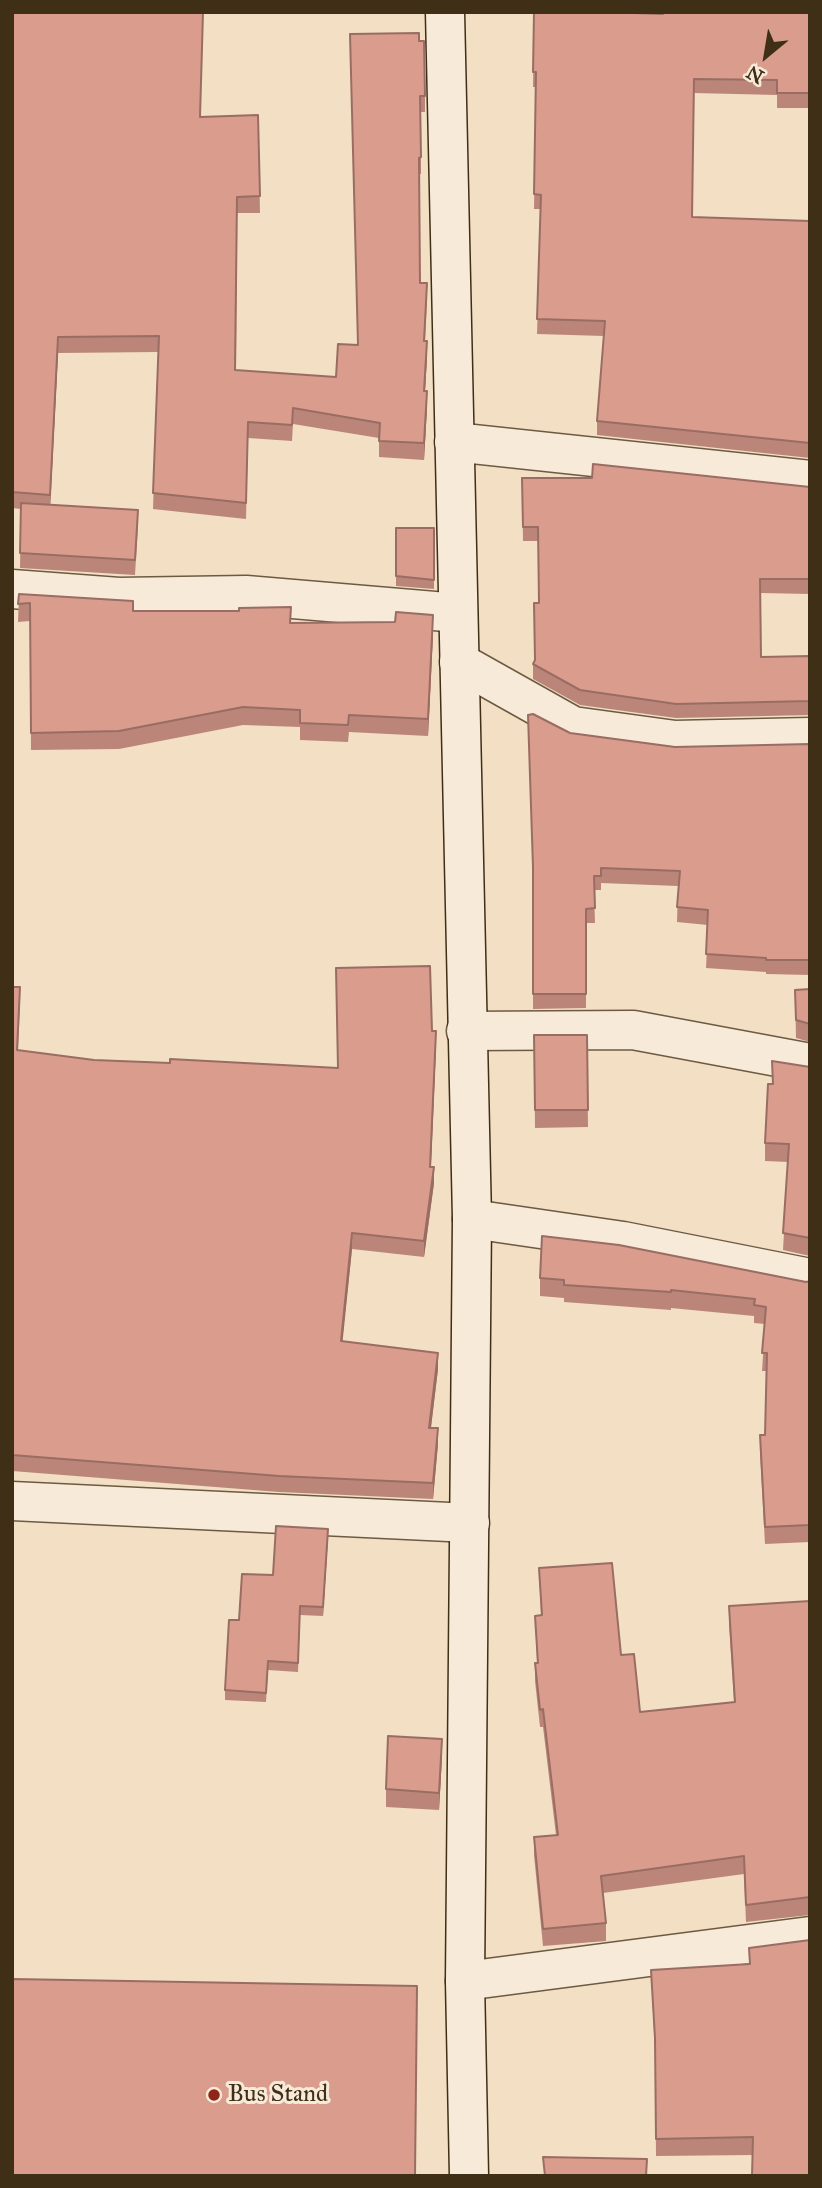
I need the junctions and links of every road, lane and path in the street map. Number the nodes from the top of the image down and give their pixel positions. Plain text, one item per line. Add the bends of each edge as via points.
1 (445, 12) edge
2 (454, 442) junction
3 (810, 480) edge
4 (12, 589) edge
5 (458, 613) junction
6 (459, 662) junction
7 (810, 737) edge
8 (467, 1031) junction
9 (810, 1063) edge
10 (472, 1219) junction
11 (810, 1278) edge
12 (12, 1501) edge
13 (470, 1523) junction
14 (810, 1936) edge
15 (466, 1981) junction
16 (468, 2176) edge

1 - 2 street
2 - 3 street
2 - 5 street
4 - 5 street via 119,597 246,595
5 - 6 street
6 - 7 street via 573,726 675,740
6 - 8 street
8 - 9 street via 633,1030
8 - 10 street
10 - 11 street via 623,1241
10 - 13 street
12 - 13 street
13 - 15 street
14 - 15 street
15 - 16 street

